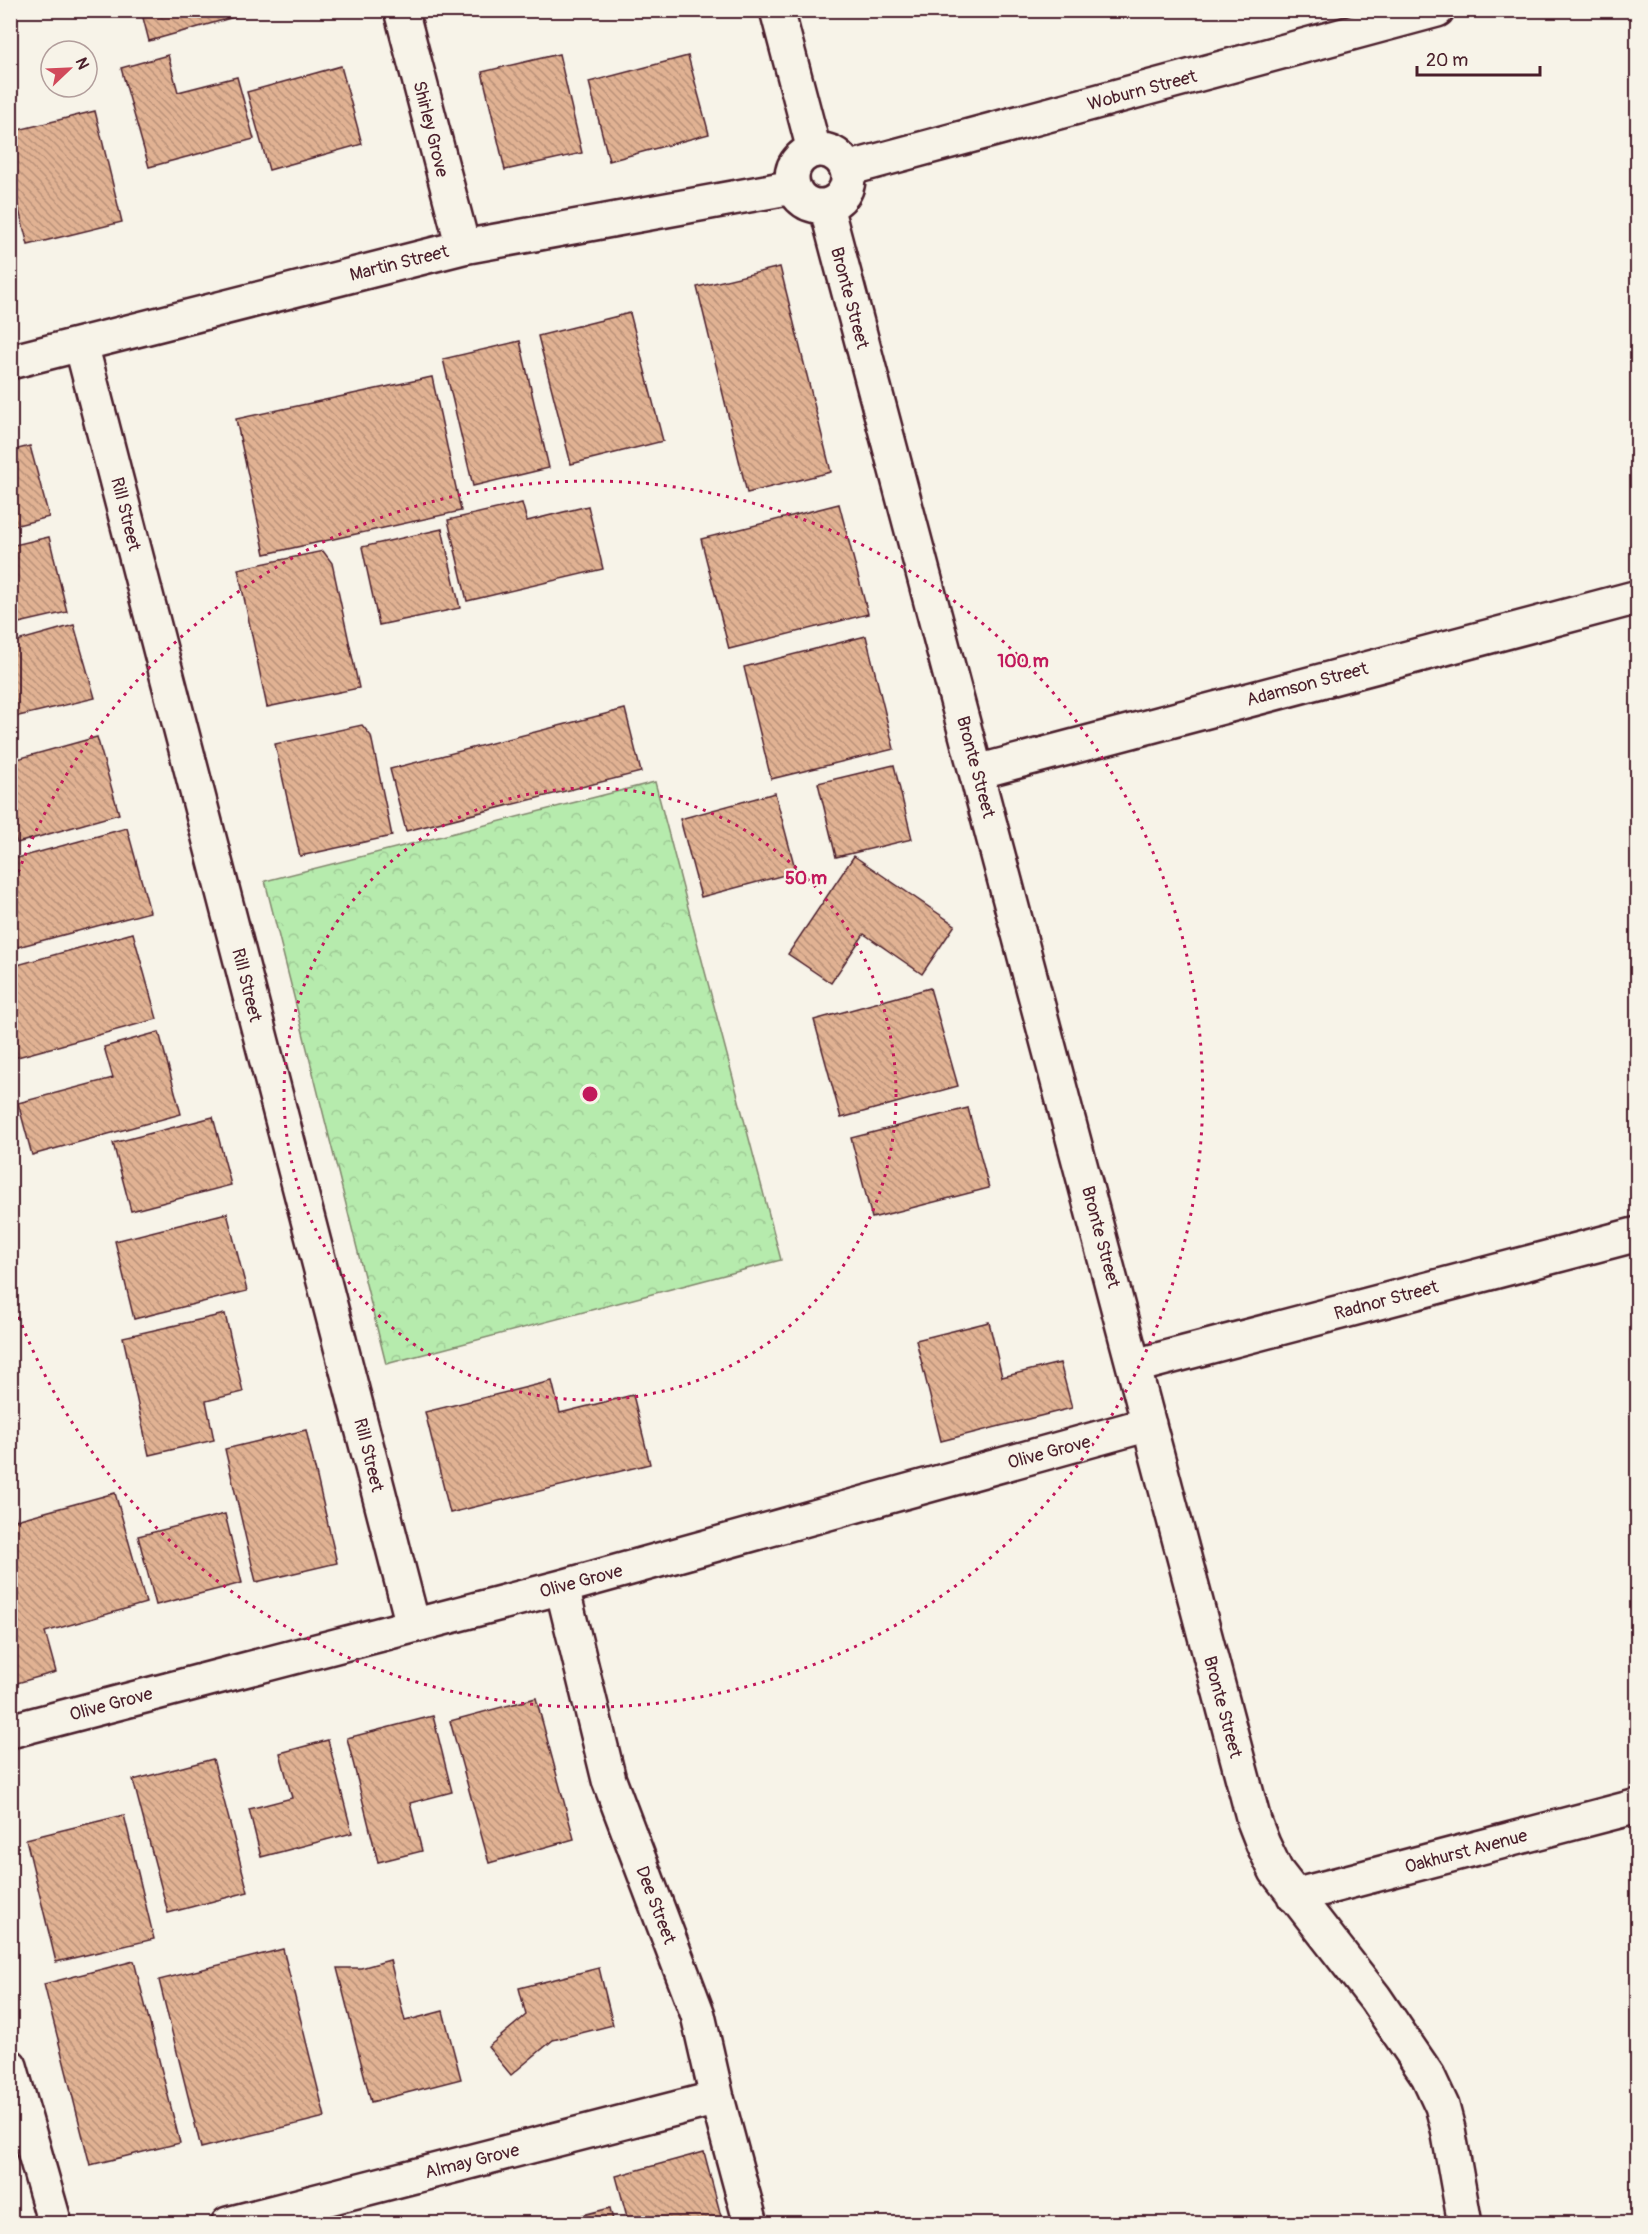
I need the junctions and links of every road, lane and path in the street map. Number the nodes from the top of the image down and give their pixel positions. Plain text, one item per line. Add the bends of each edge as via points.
1 (401, 10) edge
2 (777, 10) edge
3 (1437, 10) edge
4 (1397, 15) edge
5 (814, 150) junction
6 (847, 169) junction
7 (793, 187) junction
8 (826, 206) junction
9 (463, 247) junction
10 (81, 344) junction
11 (10, 362) edge
12 (1638, 597) edge
13 (977, 772) junction
14 (1638, 1234) edge
15 (1135, 1366) junction
16 (1149, 1424) junction
17 (562, 1587) junction
18 (413, 1625) junction
19 (10, 1731) edge
20 (1638, 1806) edge
21 (1294, 1896) junction
22 (10, 2066) edge
23 (717, 2098) junction
24 (55, 2223) edge
25 (228, 2223) edge
26 (751, 2223) edge
27 (1465, 2223) edge

1 - 9 street, Shirley Grove
2 - 5 street
3 - 4 street, Woburn Street
4 - 6 street, Woburn Street
5 - 6 street via 831,151 844,161
5 - 7 street via 798,160
6 - 8 street via 849,179 843,197
7 - 8 street via 803,201
7 - 9 street, Martin Street
8 - 13 street, Bronte Street
9 - 10 street, Martin Street
10 - 11 street, Martin Street
10 - 18 street, Rill Street
12 - 13 street, Adamson Street
13 - 15 street, Bronte Street
14 - 15 street, Radnor Street
15 - 16 street, Bronte Street
16 - 17 street, Olive Grove
16 - 21 street, Bronte Street via 1254,1821 1276,1871
17 - 18 street, Olive Grove
17 - 23 street, Dee Street via 609,1780 698,2015
18 - 19 street, Olive Grove
20 - 21 street, Oakhurst Avenue
21 - 27 street, Bronte Street via 1375,1998 1428,2076 1448,2129
22 - 24 street
23 - 25 street, Almay Grove
23 - 26 street, Dee Street

